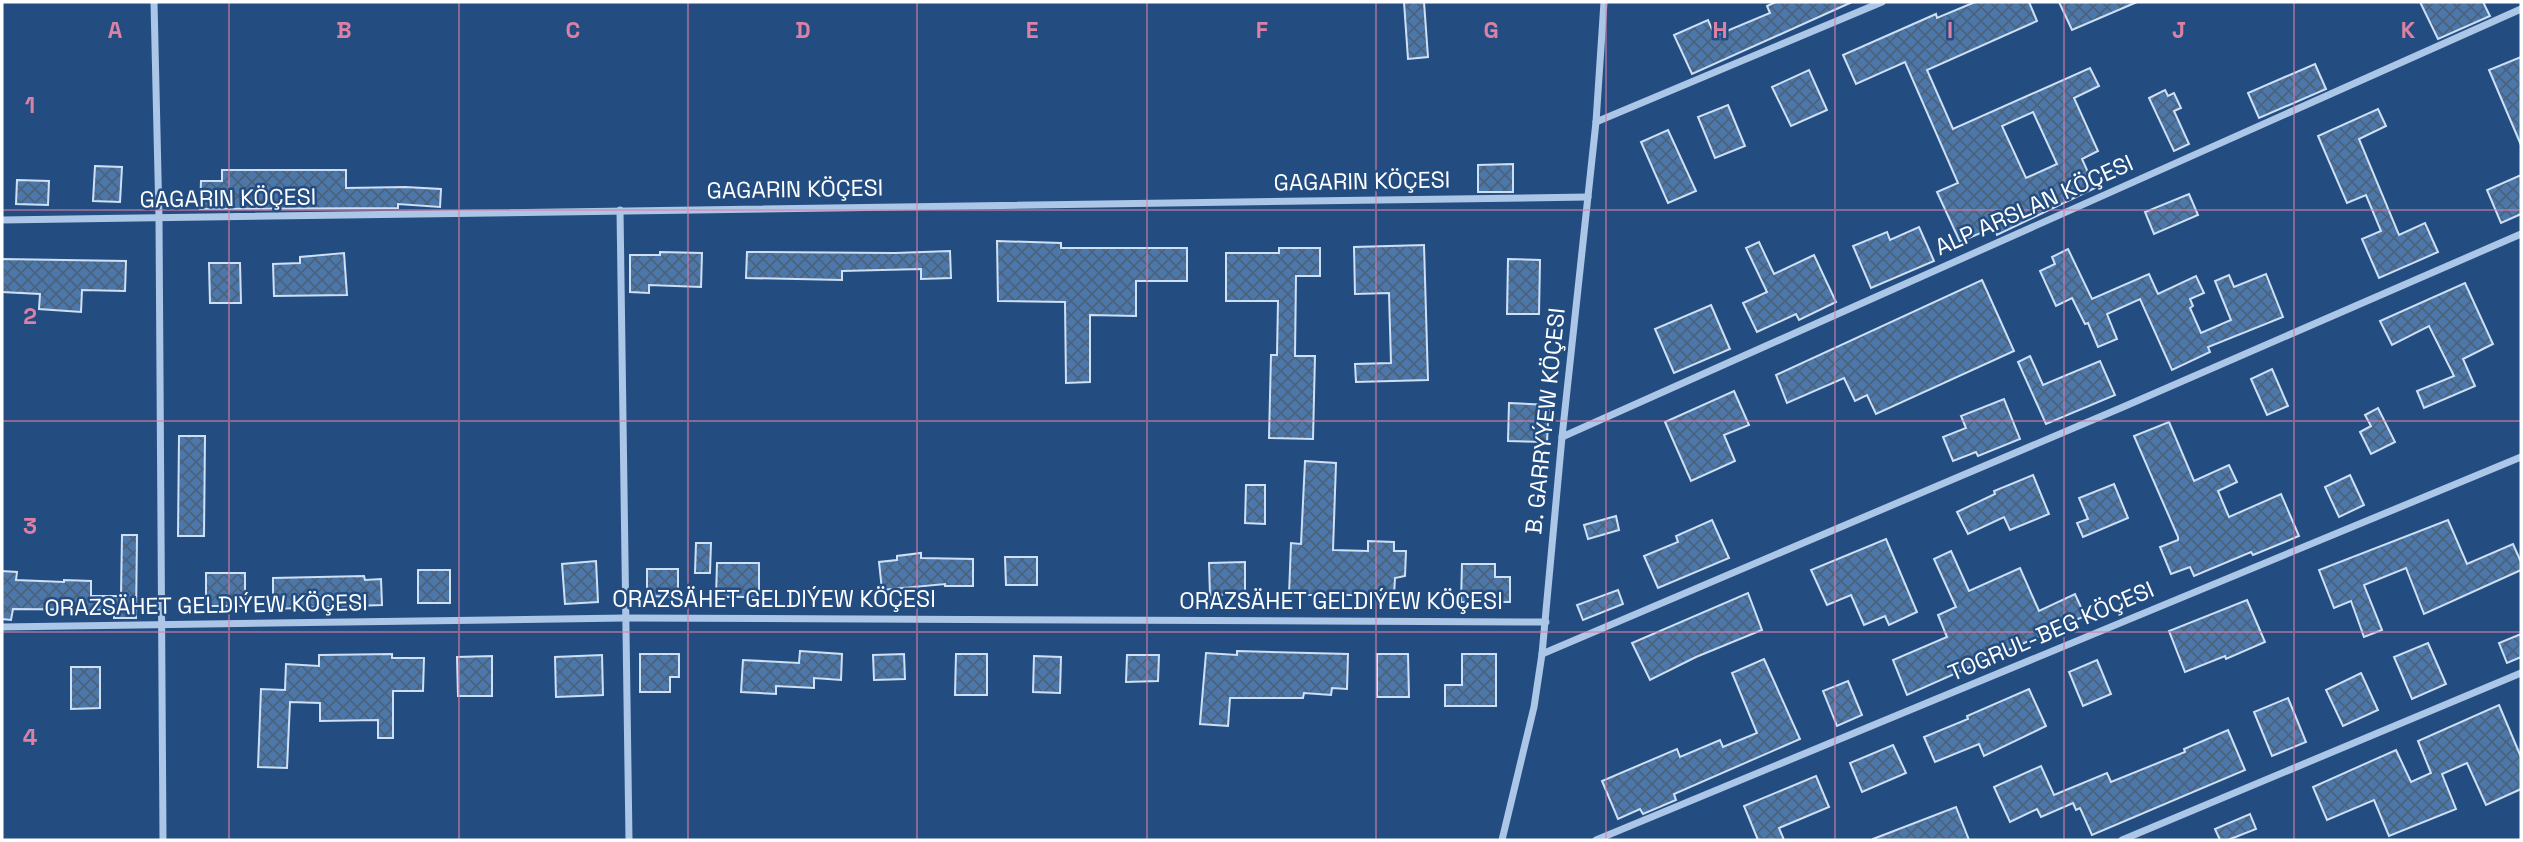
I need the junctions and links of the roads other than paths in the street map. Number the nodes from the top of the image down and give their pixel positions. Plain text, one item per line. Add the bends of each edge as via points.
1 (154, 2) edge
2 (1604, 2) edge
3 (1882, 2) edge
4 (2521, 9) edge
5 (1596, 122) junction
6 (1588, 197) junction
7 (620, 211) junction
8 (159, 219) junction
9 (2, 220) edge
10 (2521, 234) edge
11 (1562, 437) junction
12 (2521, 457) edge
13 (625, 618) junction
14 (1546, 622) junction
15 (160, 626) junction
16 (2, 627) edge
17 (1542, 654) junction
18 (2521, 673) edge
19 (163, 840) edge
20 (629, 840) edge
21 (1502, 840) edge
22 (1596, 840) edge
23 (2122, 840) edge

1 - 8 street
2 - 5 street, B. GARRYÝEW KÖÇESI
3 - 5 street
4 - 11 street, ALP ARSLAN KÖÇESI
5 - 6 street, B. GARRYÝEW KÖÇESI
6 - 7 street, GAGARIN KÖÇESI
6 - 11 street, B. GARRYÝEW KÖÇESI
7 - 8 street, GAGARIN KÖÇESI
7 - 13 street
8 - 9 street, GAGARIN KÖÇESI
8 - 15 street
10 - 17 street
11 - 14 street, B. GARRYÝEW KÖÇESI
12 - 22 street, TOGRUL-BEG KÖÇESI
13 - 14 street, ORAZSÄHET GELDIÝEW KÖÇESI
13 - 15 street, ORAZSÄHET GELDIÝEW KÖÇESI
13 - 20 street
14 - 17 street, B. GARRYÝEW KÖÇESI
15 - 16 street, ORAZSÄHET GELDIÝEW KÖÇESI
15 - 19 street
17 - 21 street, B. GARRYÝEW KÖÇESI
18 - 23 street

